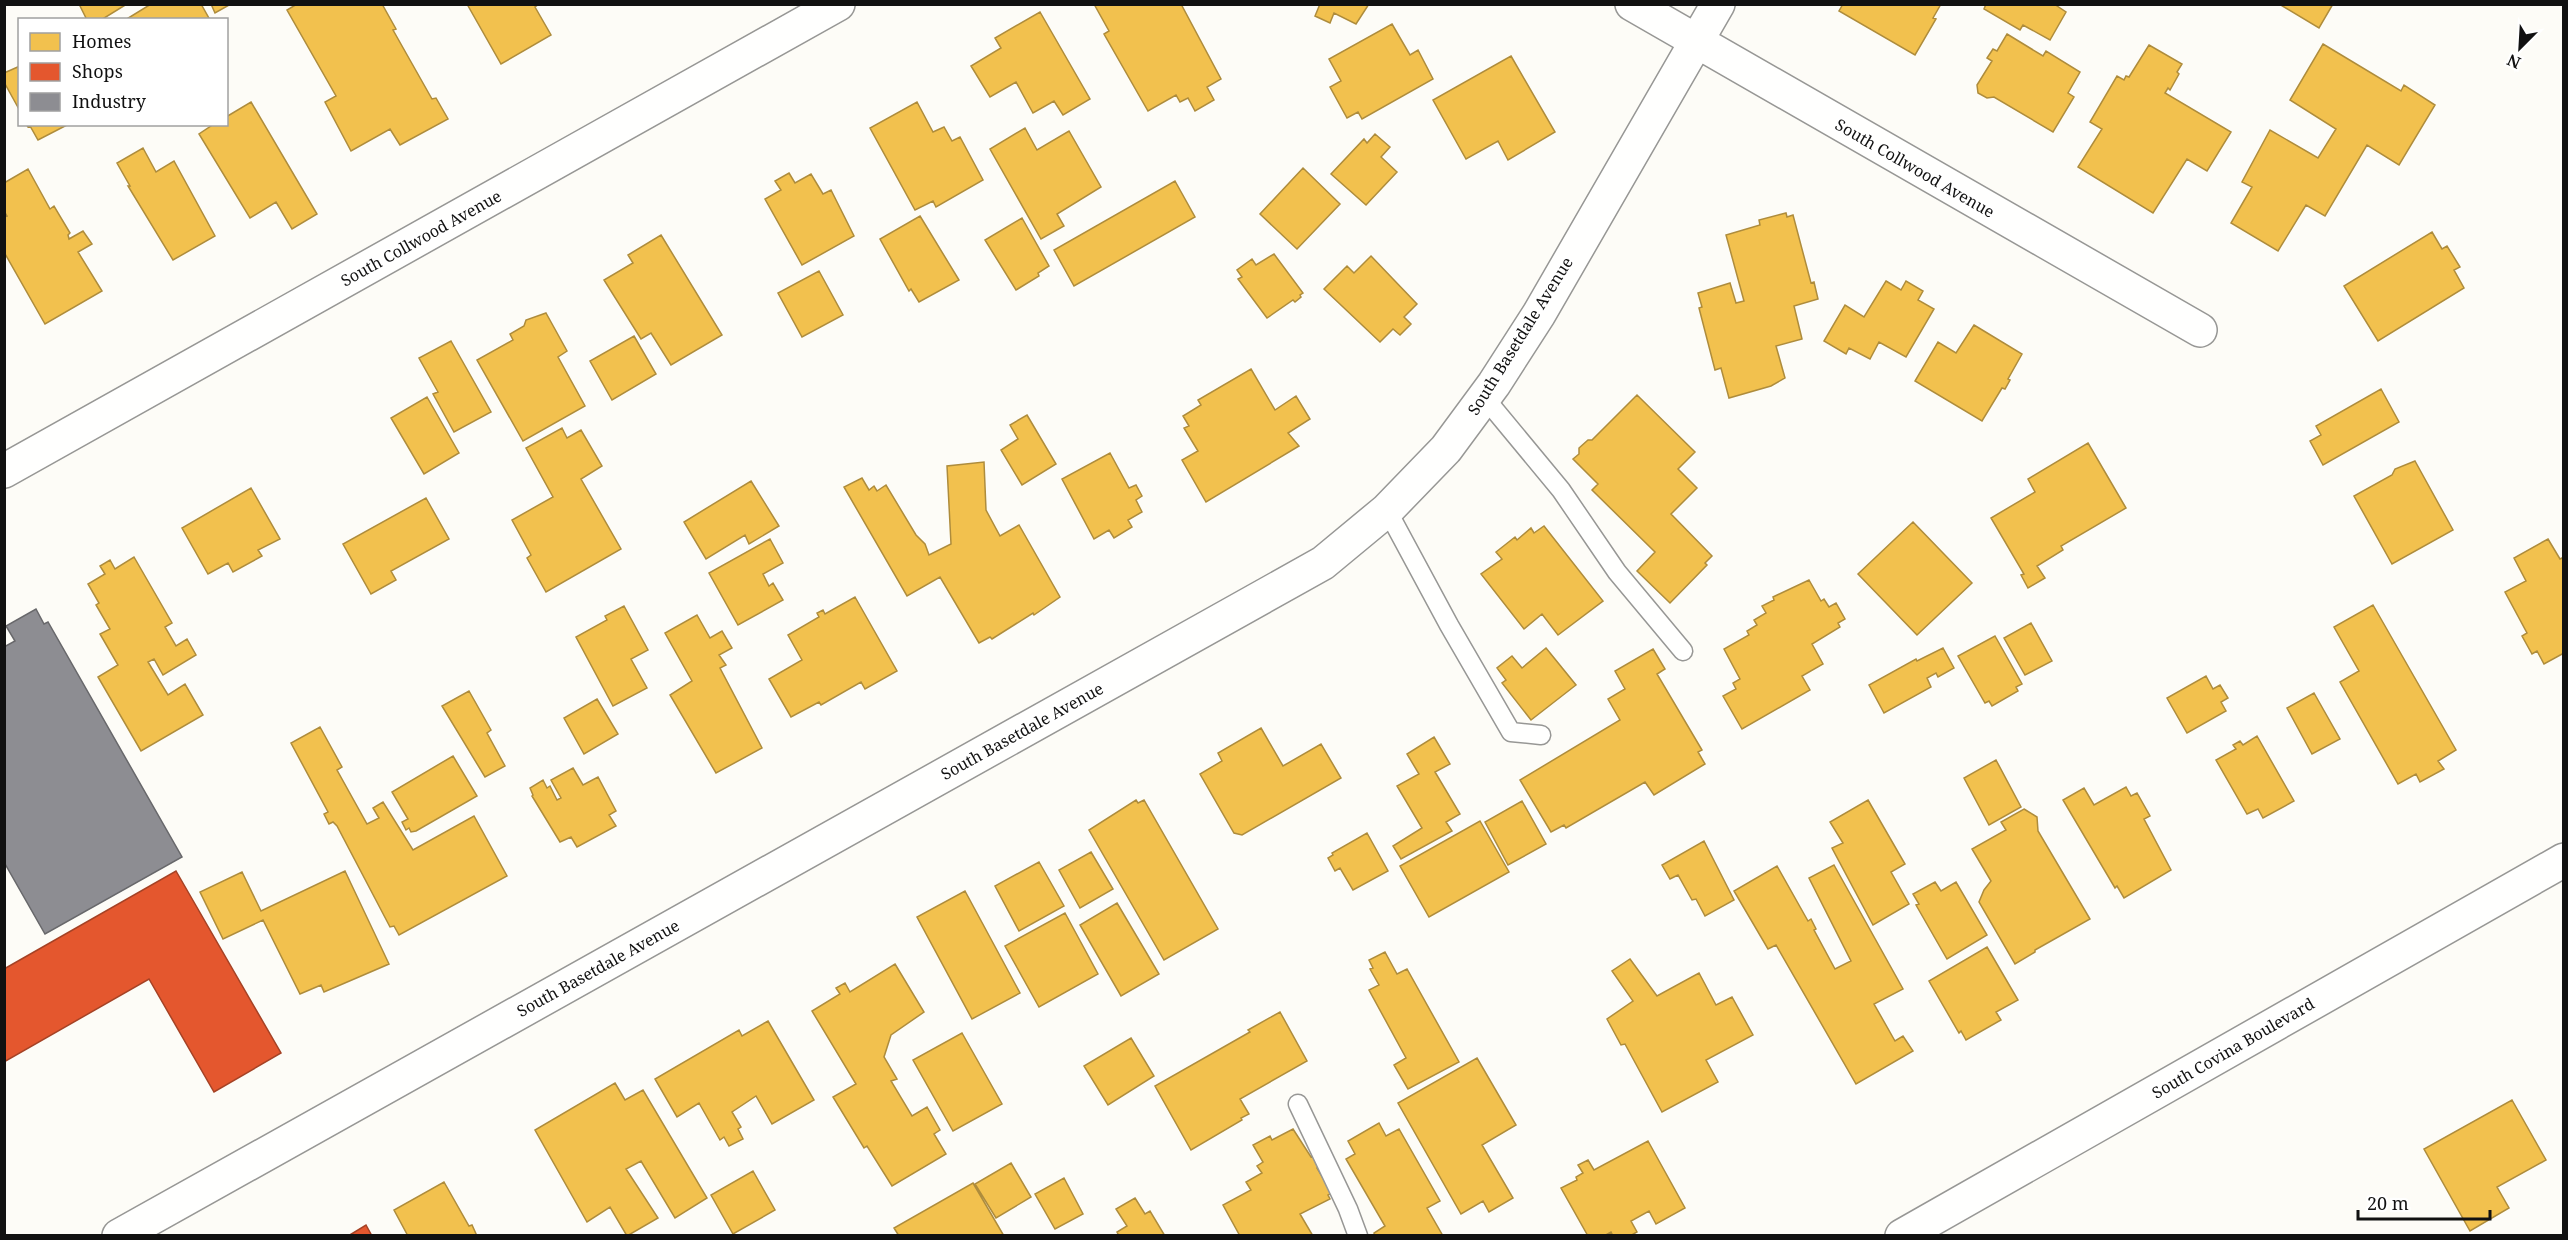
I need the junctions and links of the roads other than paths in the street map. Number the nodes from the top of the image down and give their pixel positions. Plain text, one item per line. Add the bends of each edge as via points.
1 (837, 4) edge
2 (1632, 4) edge
3 (1718, 4) edge
4 (1695, 42) junction
5 (2200, 330) dead end
6 (1484, 397) junction
7 (4, 471) edge
8 (1387, 510) junction
9 (1683, 651) dead end
10 (1541, 735) dead end
11 (2564, 860) edge
12 (1298, 1104) dead end
13 (152, 1227) edge
14 (119, 1236) edge
15 (1358, 1236) edge
16 (1902, 1236) edge

1 - 7 street, South Collwood Avenue
2 - 4 street, South Collwood Avenue
3 - 4 street, South Basetdale Avenue
4 - 5 street, South Collwood Avenue
4 - 6 street, South Basetdale Avenue via 1539,314
6 - 8 street, South Basetdale Avenue via 1446,449
6 - 9 lane via 1561,490 1617,572
8 - 10 lane via 1511,732
8 - 13 street, South Basetdale Avenue via 1323,563
11 - 16 street, South Covina Boulevard
12 - 15 lane
13 - 14 street, South Basetdale Avenue

